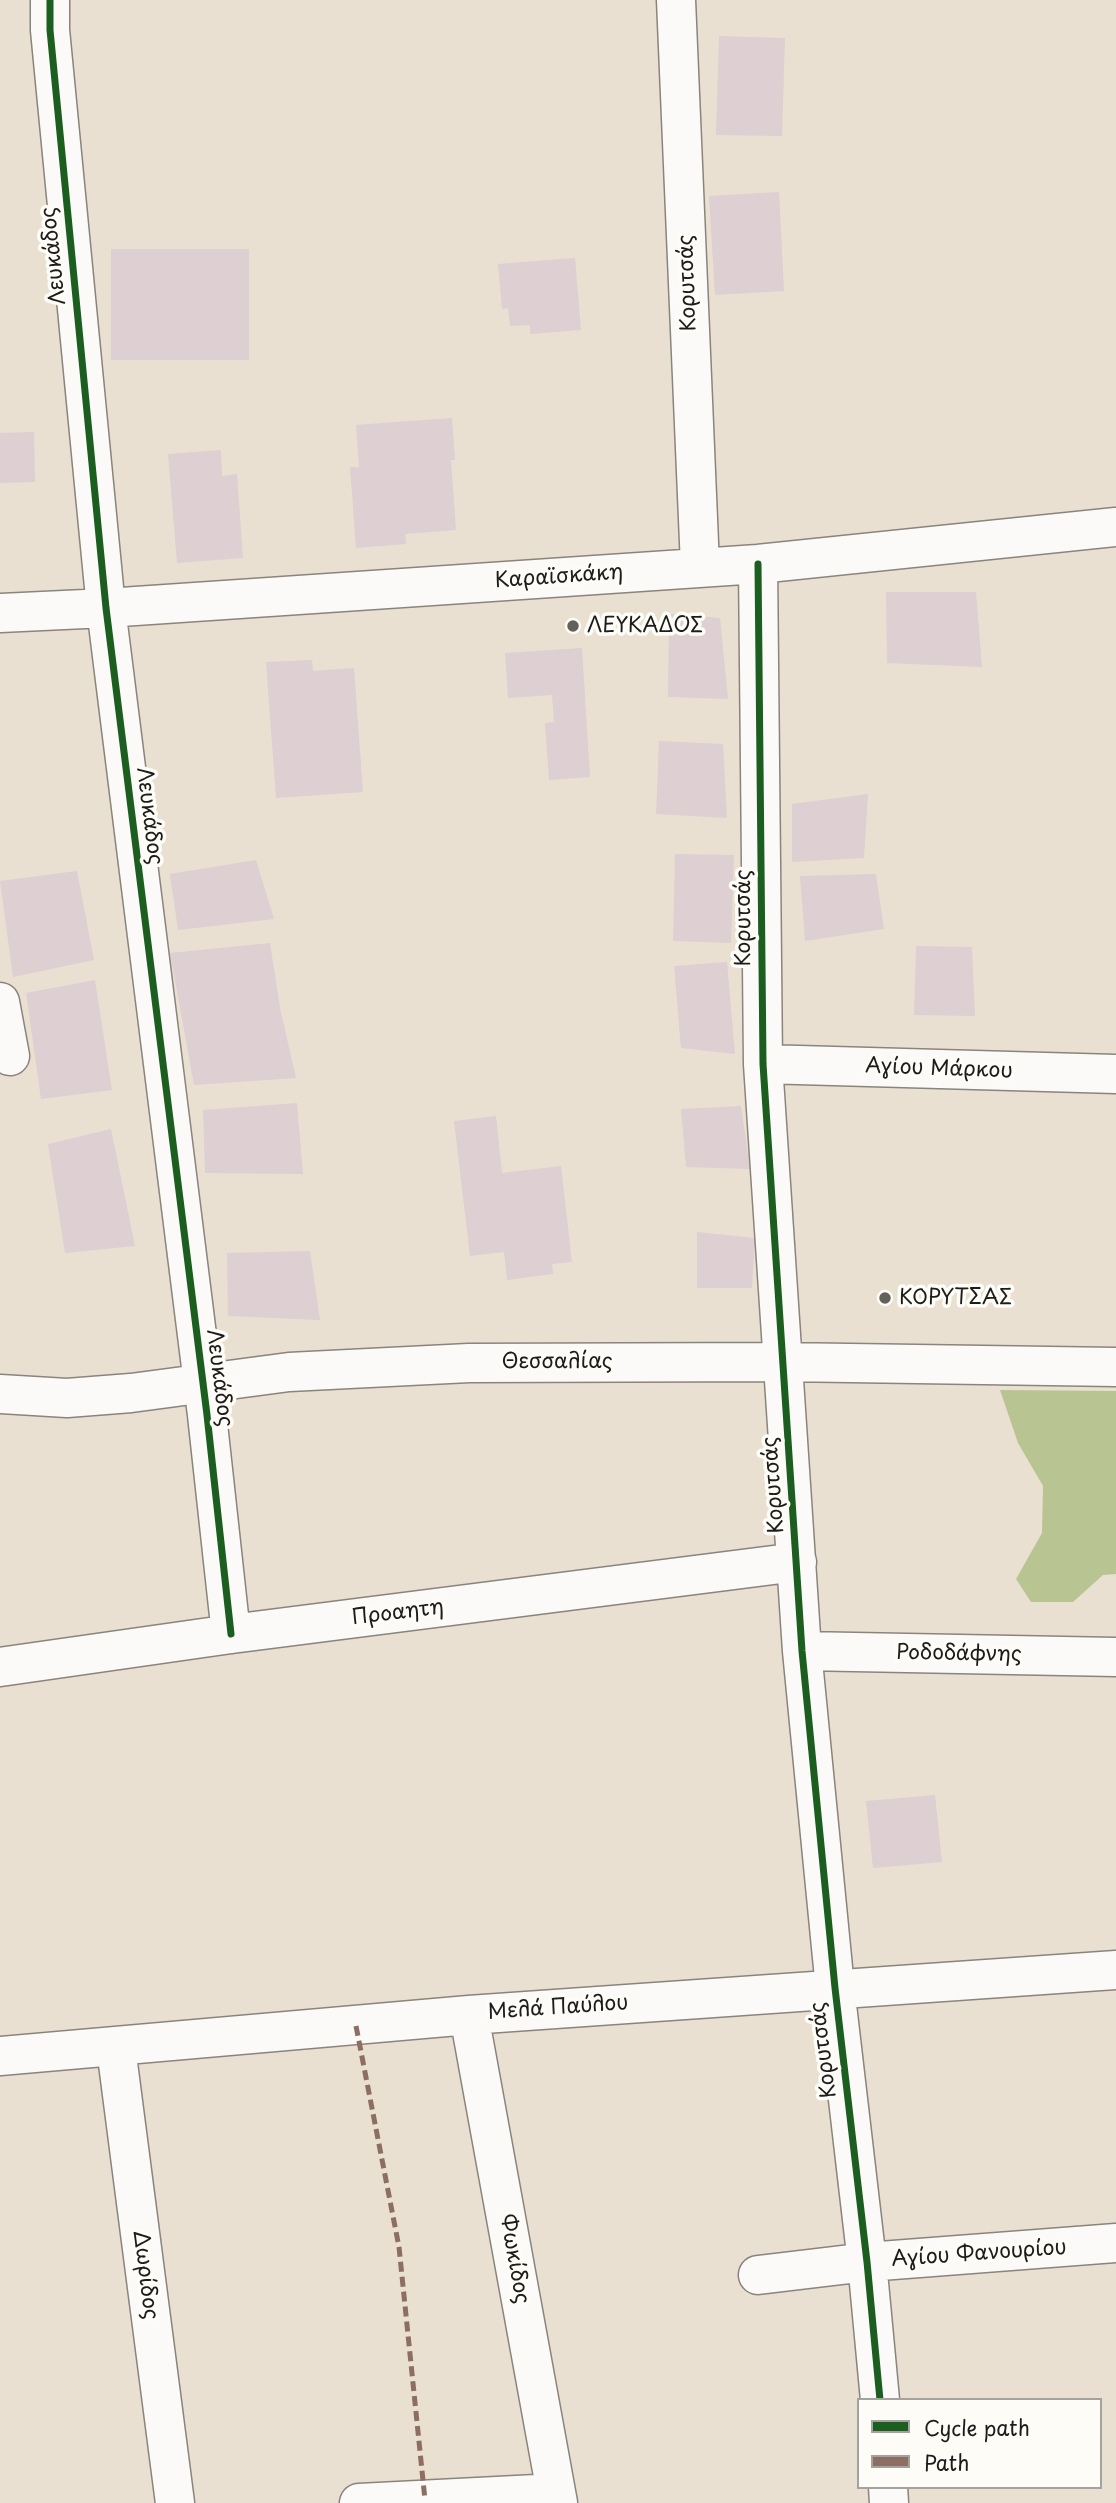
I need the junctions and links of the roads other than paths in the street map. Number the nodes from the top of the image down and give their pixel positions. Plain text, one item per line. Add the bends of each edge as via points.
1 (50, 0) edge
2 (676, 0) edge
3 (1116, 527) edge
4 (758, 564) junction
5 (700, 566) junction
6 (106, 608) junction
7 (0, 613) edge
8 (0, 1002) edge
9 (10, 1056) dead end
10 (763, 1064) junction
11 (1116, 1074) edge
12 (783, 1362) junction
13 (1116, 1367) edge
14 (202, 1382) junction
15 (0, 1394) edge
16 (797, 1562) junction
17 (231, 1634) junction
18 (802, 1651) junction
19 (1116, 1657) edge
20 (0, 1667) edge
21 (1116, 1970) edge
22 (835, 1988) junction
23 (469, 2015) junction
24 (116, 2048) junction
25 (0, 2056) edge
26 (1116, 2243) edge
27 (867, 2262) junction
28 (758, 2275) dead end
29 (880, 2398) edge
30 (557, 2498) edge
31 (175, 2503) edge
32 (359, 2503) edge

1 - 6 street, Λευκάδος
2 - 5 street, Κορυτσάς
3 - 4 street, Καραϊσκάκη
4 - 5 street, Καραϊσκάκη
4 - 10 street, Κορυτσάς
5 - 6 street, Καραϊσκάκη
6 - 7 street, Καραϊσκάκη
6 - 14 street, Λευκάδος
8 - 9 street
10 - 11 street, Αγίου Μάρκου
10 - 12 street, Κορυτσάς
12 - 13 street, Θεσσαλίας
12 - 14 street, Θεσσαλίας via 469,1363 289,1372
12 - 16 street, Κορυτσάς
14 - 15 street, Θεσσαλίας via 66,1398
14 - 17 street, Λευκάδος
16 - 17 street, Προαητη
16 - 18 street, Κορυτσάς
17 - 20 street, Προαητη
18 - 19 street, Ροδοδάφνης
18 - 22 street, Κορυτσάς
21 - 22 street, Μελά Παύλου
22 - 23 street, Μελά Παύλου
22 - 27 street, Κορυτσάς
23 - 24 street, Μελά Παύλου
23 - 30 street, Φωκίδος
24 - 25 street, Μελά Παύλου
24 - 31 street, Δωρίδος
26 - 27 street, Αγίου Φανουρίου
27 - 28 street, Αγίου Φανουρίου
27 - 29 street, Κορυτσάς
30 - 32 street

